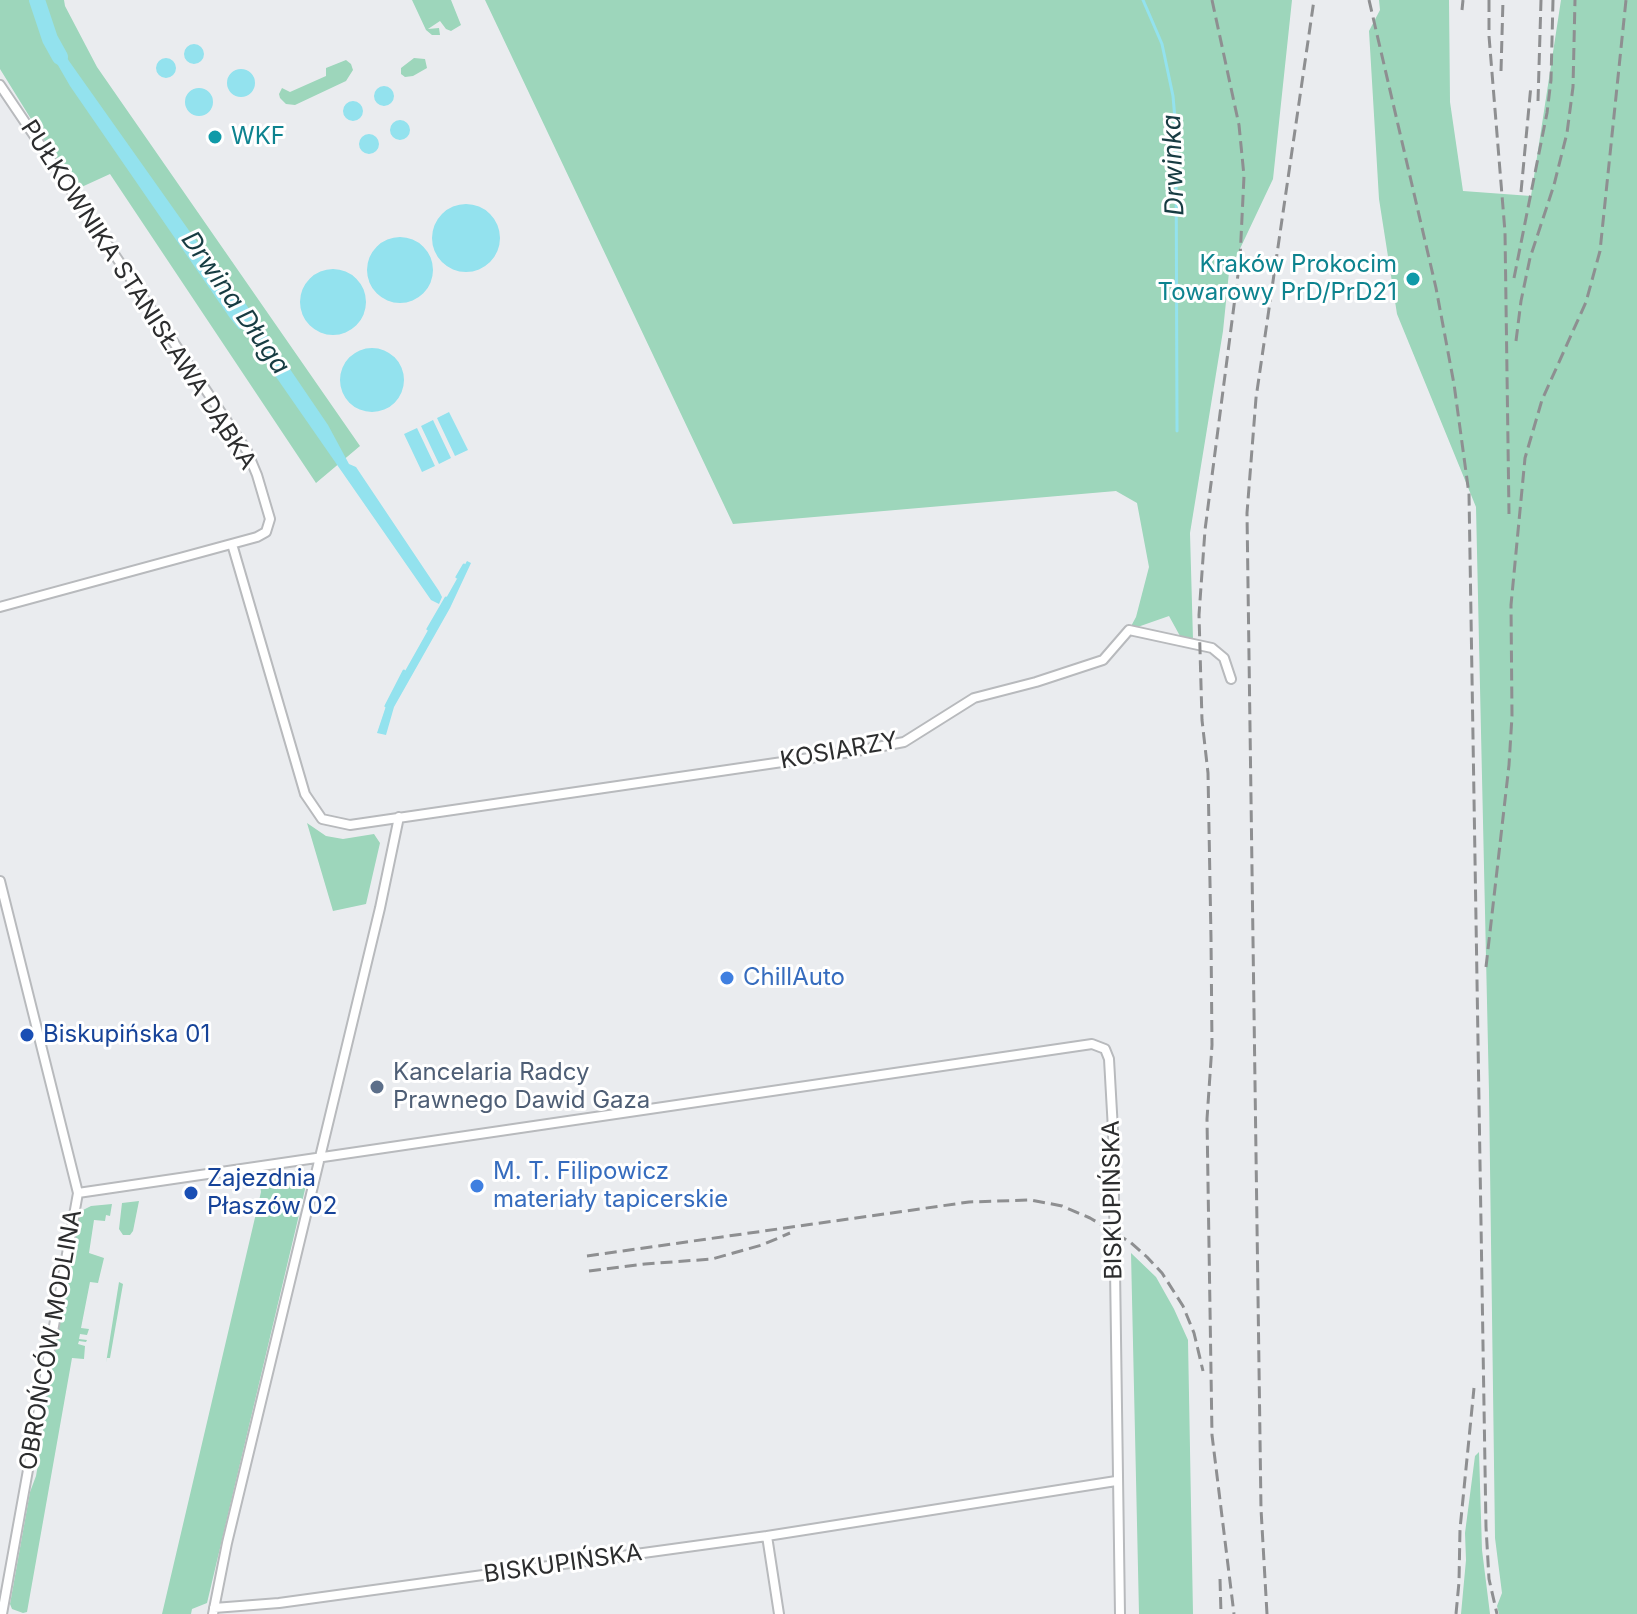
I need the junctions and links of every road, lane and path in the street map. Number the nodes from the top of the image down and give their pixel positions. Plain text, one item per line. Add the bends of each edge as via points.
1 (0, 85) edge
2 (232, 544) junction
3 (0, 607) edge
4 (1231, 679) dead end
5 (399, 817) junction
6 (0, 881) edge
7 (320, 1159) junction
8 (78, 1193) junction
9 (1116, 1481) junction
10 (767, 1536) junction
11 (214, 1611) edge
12 (2, 1614) edge
13 (779, 1614) edge
14 (1120, 1614) edge

1 - 2 street, PUŁKOWNIKA STANISŁAWA DĄBKA via 253,464 269,526 261,536
2 - 3 street
2 - 5 street via 305,794 322,819 350,825
4 - 5 street, KOSIARZY via 1224,658 1212,648 1129,630 1103,660 974,698 904,742
5 - 7 street
6 - 8 street, OBROŃCÓW MODLINA
7 - 8 street, BISKUPIŃSKA
7 - 9 street, BISKUPIŃSKA via 1092,1044 1105,1049 1113,1130
7 - 11 street
8 - 12 street, OBROŃCÓW MODLINA
9 - 10 street, BISKUPIŃSKA
9 - 14 street
10 - 11 street, BISKUPIŃSKA
10 - 13 street

